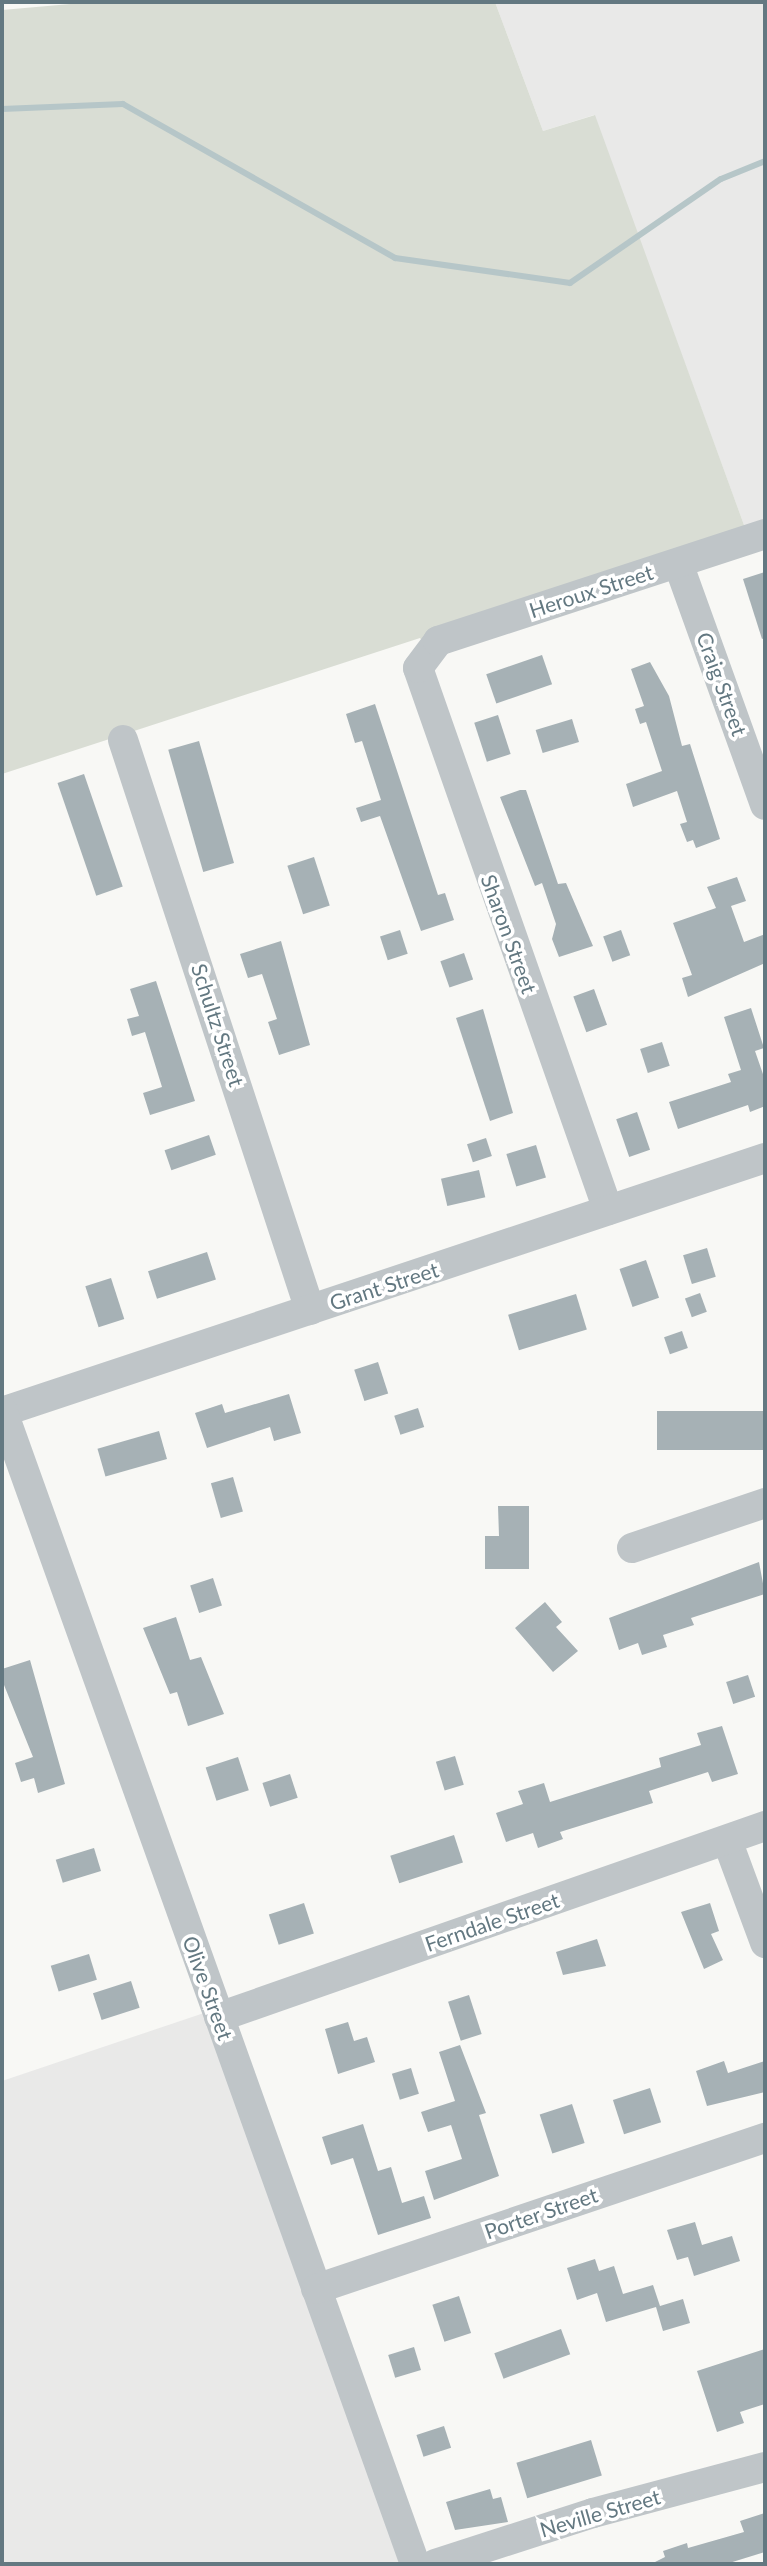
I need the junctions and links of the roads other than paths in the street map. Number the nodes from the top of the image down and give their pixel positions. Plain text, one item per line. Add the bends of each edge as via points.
1 (765, 534) edge
2 (678, 563) junction
3 (421, 657) joint
4 (123, 740) dead end
5 (765, 805) edge
6 (765, 1158) edge
7 (608, 1210) junction
8 (310, 1310) junction
9 (2, 1412) edge
10 (765, 1503) edge
11 (632, 1548) dead end
12 (765, 1826) edge
13 (727, 1840) junction
14 (765, 1942) edge
15 (219, 2017) junction
16 (765, 2138) edge
17 (316, 2289) junction
18 (765, 2467) edge
19 (415, 2564) edge
20 (435, 2564) edge

1 - 2 street, Heroux Street
2 - 3 street, Heroux Street via 438,641
2 - 5 street, Craig Street
3 - 7 street, Sharon Street via 419,683
4 - 8 street, Schultz Street
6 - 7 street, Grant Street
7 - 8 street, Grant Street
8 - 9 street, Grant Street
9 - 15 street, Olive Street
10 - 11 street
12 - 13 street, Ferndale Street
13 - 14 street
13 - 15 street, Ferndale Street
15 - 17 street, Olive Street
16 - 17 street, Porter Street
17 - 19 street, Olive Street
18 - 20 street, Neville Street via 593,2513

